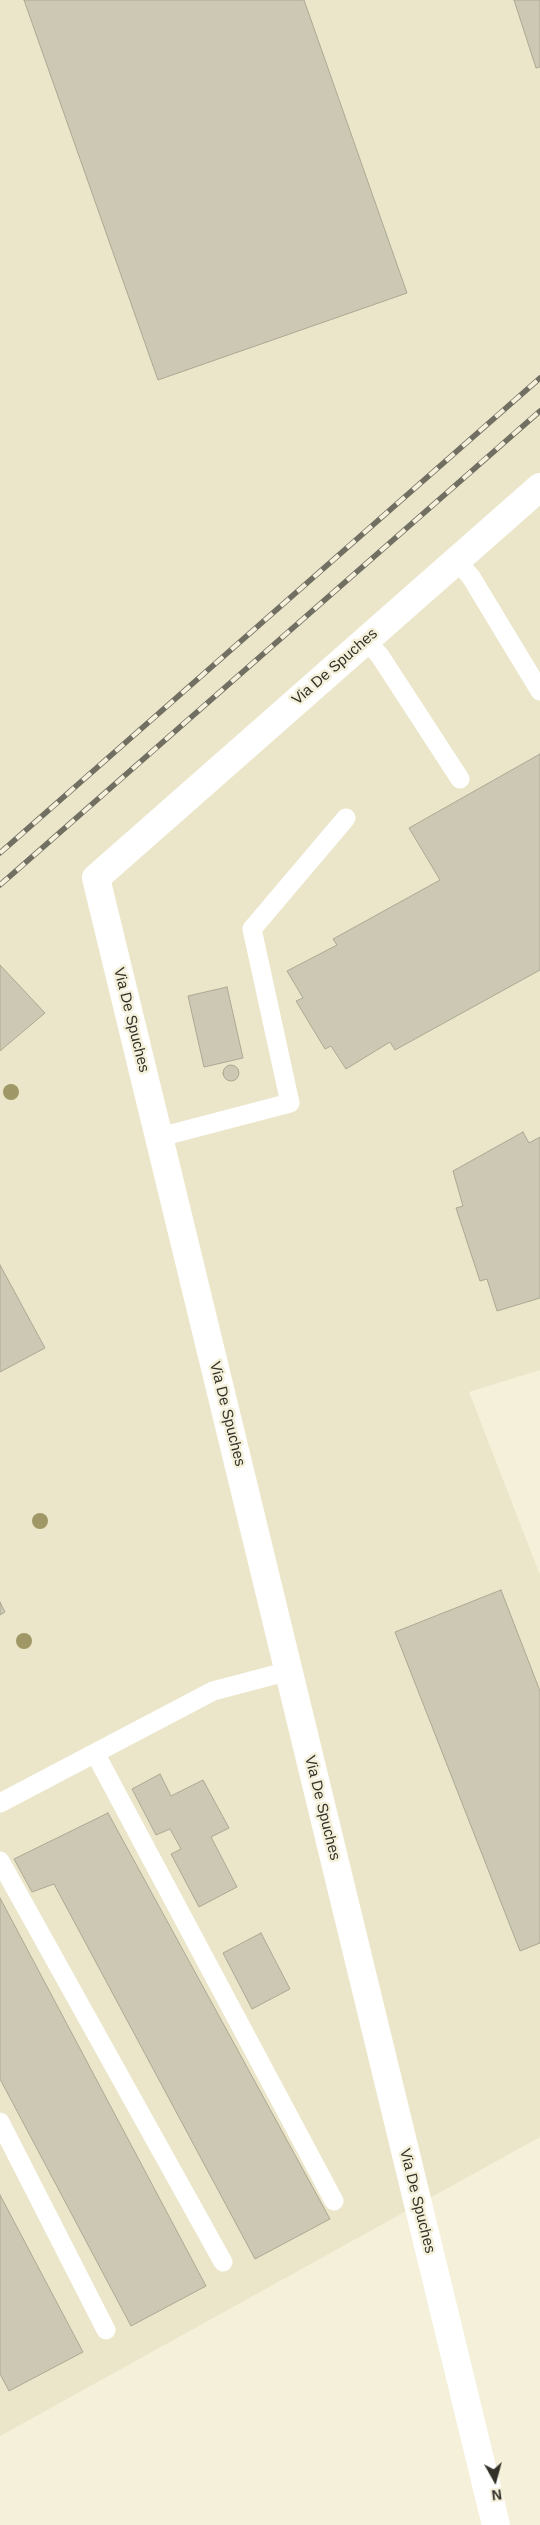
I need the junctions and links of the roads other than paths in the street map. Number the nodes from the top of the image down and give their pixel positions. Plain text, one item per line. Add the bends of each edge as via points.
1 (540, 487) edge
2 (456, 560) junction
3 (366, 640) junction
4 (540, 690) edge
5 (460, 779) dead end
6 (346, 818) dead end
7 (160, 1137) junction
8 (289, 1670) junction
9 (95, 1753) junction
10 (0, 1803) edge
11 (0, 1861) edge
12 (0, 2122) edge
13 (334, 2201) dead end
14 (223, 2262) dead end
15 (106, 2330) dead end
16 (496, 2525) edge

1 - 2 street, Via De Spuches
2 - 3 street, Via De Spuches
2 - 4 lane via 471,577
3 - 5 lane via 380,656
3 - 7 street, Via De Spuches via 96,878
6 - 7 lane via 252,929 290,1103
7 - 8 street, Via De Spuches
8 - 9 lane via 213,1691
8 - 16 street, Via De Spuches
9 - 10 lane
9 - 13 lane
11 - 14 lane
12 - 15 lane

